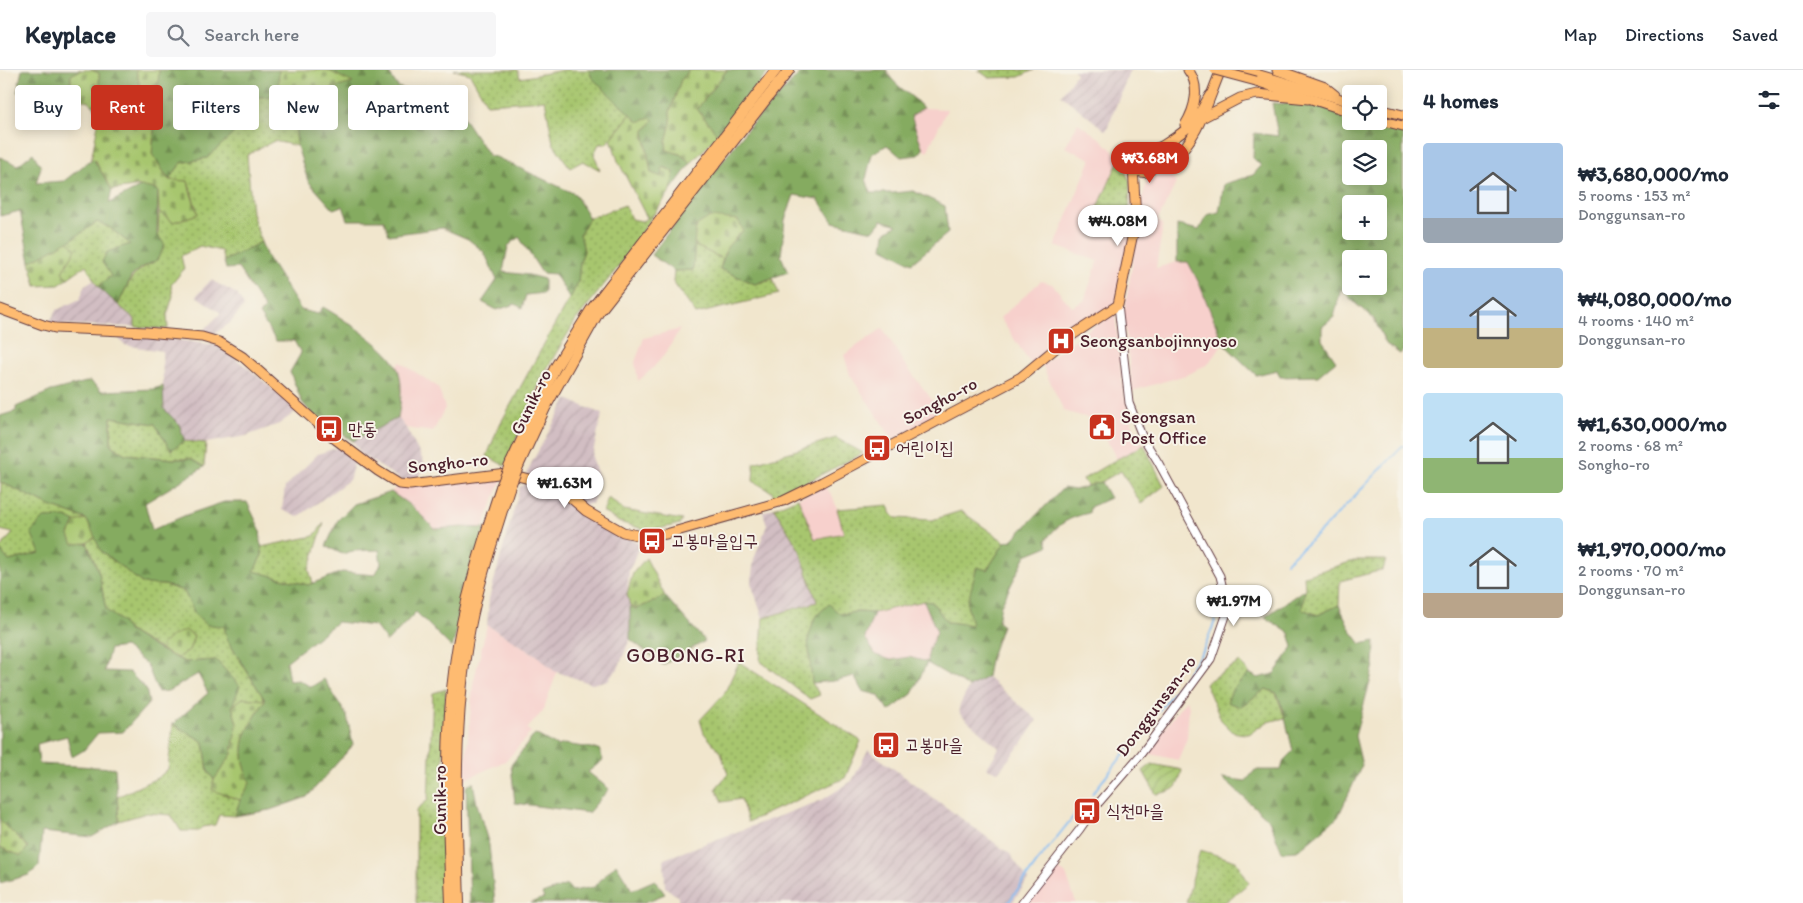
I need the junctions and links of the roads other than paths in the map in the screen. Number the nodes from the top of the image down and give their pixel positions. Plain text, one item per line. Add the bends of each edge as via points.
1 (776, 70) edge
2 (788, 70) edge
3 (1188, 70) edge
4 (1215, 70) edge
5 (1221, 70) edge
6 (1243, 70) edge
7 (1277, 70) edge
8 (1257, 78) junction
9 (1210, 95) junction
10 (1308, 99) junction
11 (1342, 99) joint
12 (1342, 109) edge
13 (1387, 111) edge
14 (1403, 115) edge
15 (1202, 118) junction
16 (1387, 122) edge
17 (1403, 126) edge
18 (1171, 139) junction
19 (1160, 148) junction
20 (1149, 151) junction
21 (1174, 158) junction
22 (1133, 166) junction
23 (1154, 167) junction
24 (1146, 173) junction
25 (1134, 191) junction
26 (1118, 305) junction
27 (0, 309) edge
28 (515, 463) junction
29 (505, 488) junction
30 (451, 903) edge
31 (458, 903) edge
32 (1022, 903) edge

1 - 28 highway, Gunik-ro via 591,310 555,368
2 - 28 highway, Gunik-ro via 598,313
3 - 18 main road via 1195,85 1195,102 1188,122
4 - 8 main road, bridge
5 - 9 main road
6 - 8 main road
7 - 11 main road via 1325,87
8 - 10 main road
8 - 11 main road
9 - 15 main road
9 - 18 main road via 1196,120
10 - 12 main road
10 - 15 main road via 1258,94 1240,98
13 - 14 main road
15 - 21 main road via 1194,134
16 - 17 main road
18 - 19 main road
19 - 20 main road
19 - 21 main road
20 - 22 main road via 1137,152 1132,160
20 - 23 main road via 1155,160
21 - 23 main road
22 - 24 main road via 1138,172
22 - 25 main road, Donggunsan-ro
23 - 24 main road
24 - 25 main road
25 - 26 main road, Donggunsan-ro via 1136,219
26 - 27 main road, Songho-ro via 1068,338 1021,377 784,501 646,537 623,532 586,511 564,492 506,473 399,484 334,439 243,357 219,342 202,337 146,332 55,328
26 - 32 street, Donggunsan-ro via 1129,403 1142,436 1220,576 1228,610 1212,659
28 - 29 highway, Gunik-ro, bridge
29 - 30 highway, Gunik-ro via 487,528 464,613 455,663 448,760
29 - 31 highway, Gunik-ro via 470,627 463,676 455,797

